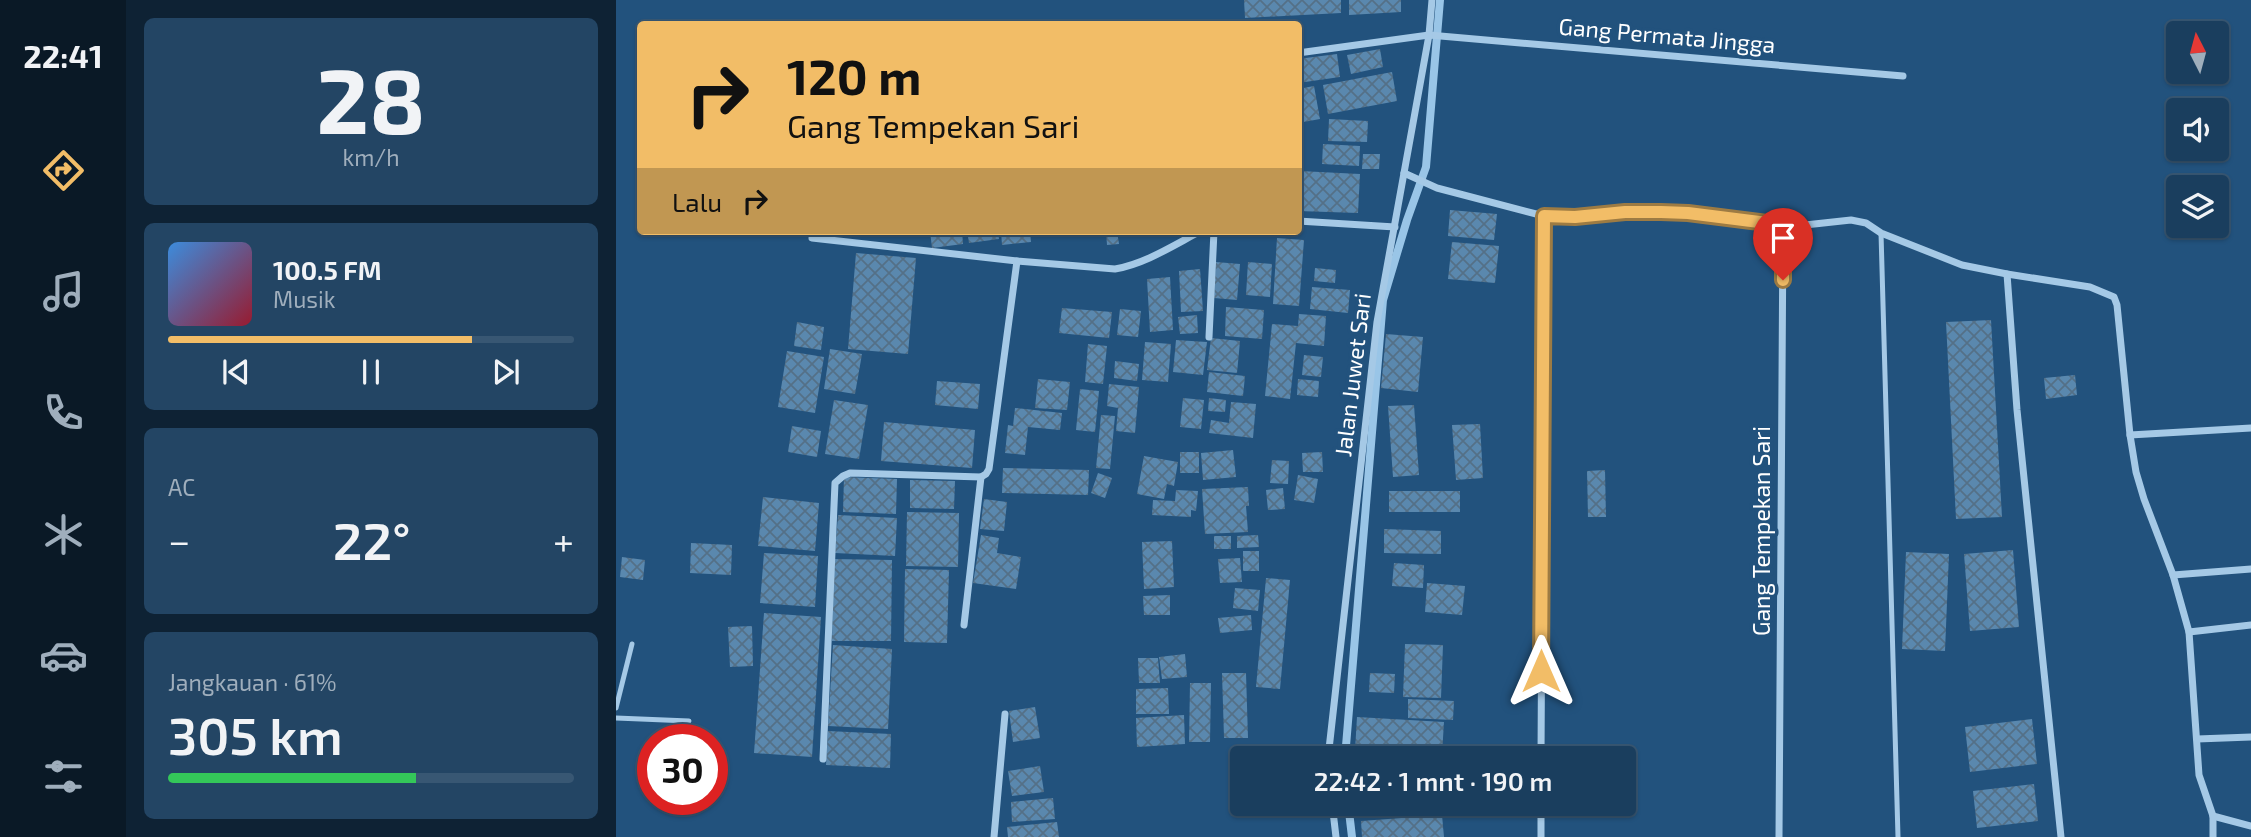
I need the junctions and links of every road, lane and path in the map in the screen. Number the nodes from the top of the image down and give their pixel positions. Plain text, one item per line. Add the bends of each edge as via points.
1 (1432, 0) edge
2 (1431, 36) junction
3 (1302, 52) edge
4 (1903, 76) dead end
5 (1404, 173) junction
6 (1544, 216) junction
7 (1302, 221) edge
8 (1783, 225) junction
9 (1395, 227) junction
10 (1881, 233) junction
11 (1193, 235) edge
12 (1214, 235) edge
13 (811, 238) dead end
14 (1017, 261) junction
15 (2007, 274) junction
16 (1209, 337) dead end
17 (2251, 428) edge
18 (2130, 435) junction
19 (981, 477) junction
20 (2251, 569) edge
21 (2174, 575) junction
22 (964, 625) dead end
23 (2251, 625) edge
24 (2189, 632) junction
25 (632, 644) dead end
26 (616, 708) edge
27 (1005, 714) dead end
28 (616, 718) edge
29 (689, 721) dead end
30 (2251, 737) edge
31 (2197, 739) junction
32 (1329, 746) edge
33 (1541, 746) edge
34 (823, 759) dead end
35 (1334, 816) edge
36 (1541, 816) edge
37 (2213, 816) junction
38 (2251, 825) edge
39 (994, 837) edge
40 (1336, 837) edge
41 (1541, 837) edge
42 (1779, 837) edge
43 (1898, 837) edge
44 (2061, 837) edge
45 (2213, 837) edge

1 - 2 street, Jalan Juwet Sari
2 - 3 street, Gang Permata Jingga
2 - 4 street, Gang Permata Jingga
2 - 5 street, Jalan Juwet Sari
5 - 6 street via 1437,188
5 - 9 street, Jalan Juwet Sari
6 - 8 street via 1688,213
6 - 33 street
7 - 9 street
8 - 10 street via 1851,220
8 - 42 street, Gang Tempekan Sari
9 - 32 street, Jalan Juwet Sari via 1377,322
10 - 15 street via 1962,265
10 - 43 lane
11 - 14 street via 1128,267
12 - 16 street
13 - 14 street
14 - 19 street via 989,469
15 - 18 street via 2090,287 2113,297
15 - 44 street
17 - 18 street
18 - 21 street via 2144,499
19 - 22 street
19 - 34 street via 849,473 835,483
20 - 21 street
21 - 24 street
23 - 24 street
24 - 31 street
25 - 26 lane
27 - 39 street
28 - 29 lane
30 - 31 street
31 - 37 street via 2199,775
35 - 40 street
36 - 41 street
37 - 38 street
37 - 45 street

